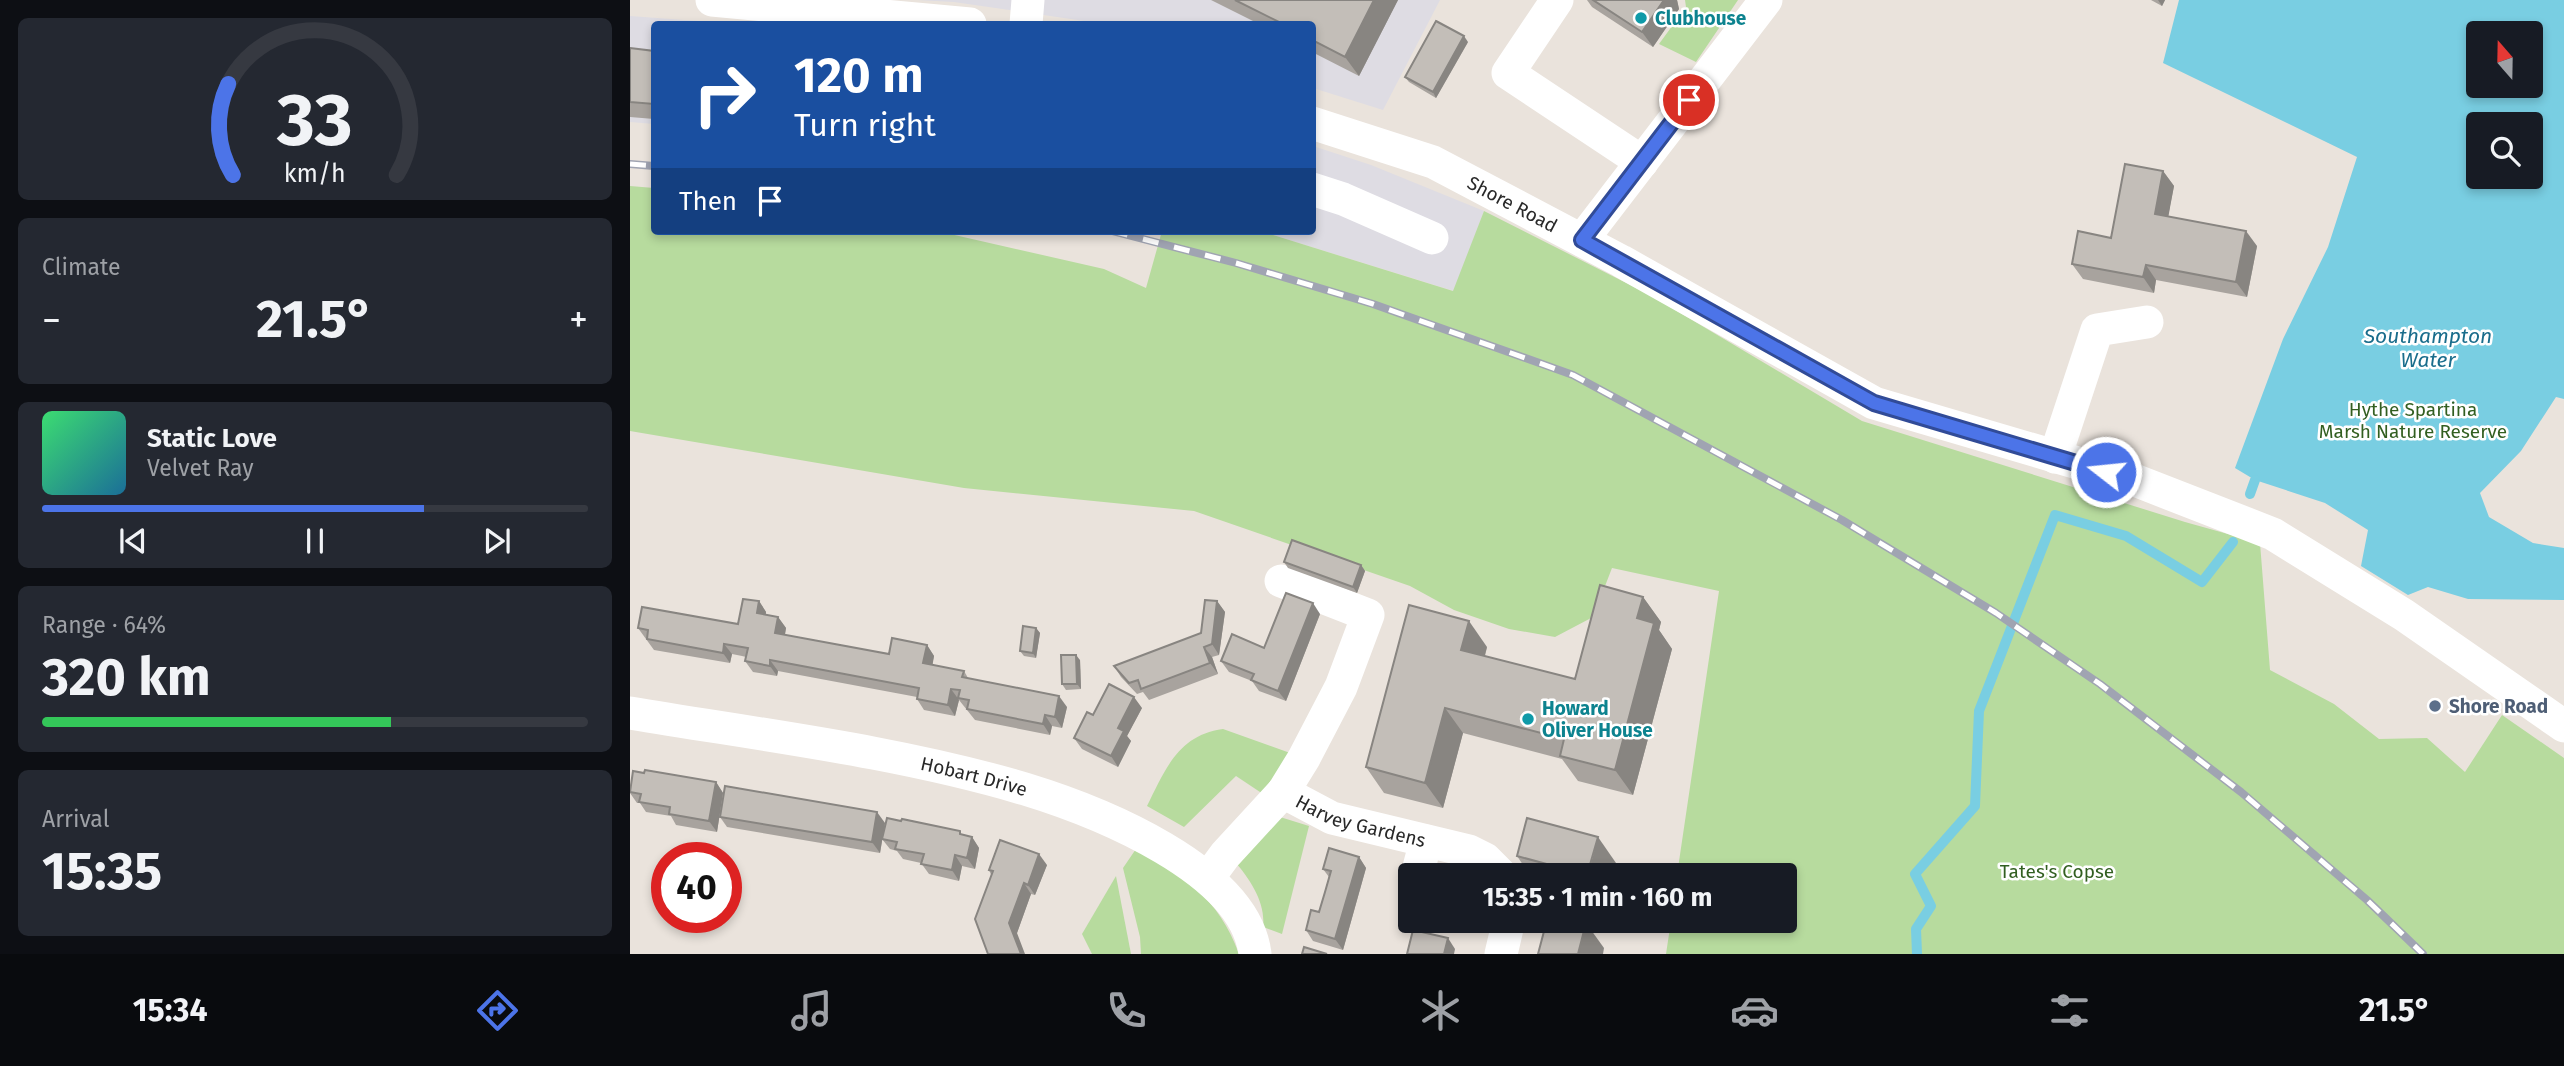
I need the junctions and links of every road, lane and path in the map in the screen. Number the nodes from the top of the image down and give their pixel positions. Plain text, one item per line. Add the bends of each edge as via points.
1 (712, 0) edge
2 (1028, 0) edge
3 (1557, 0) edge
4 (1766, 0) edge
5 (835, 17) edge
6 (912, 21) edge
7 (1026, 21) edge
8 (1316, 124) edge
9 (1642, 162) junction
10 (1316, 190) edge
11 (1432, 238) dead end
12 (1582, 240) junction
13 (2147, 322) dead end
14 (2055, 457) junction
15 (1281, 581) dead end
16 (630, 713) edge
17 (2564, 726) edge
18 (1283, 792) junction
19 (1426, 841) junction
20 (1420, 863) edge
21 (1489, 863) edge
22 (1208, 878) junction
23 (1506, 933) edge
24 (1255, 954) edge
25 (1501, 954) edge

1 - 5 street
2 - 7 street
3 - 9 street via 1508,73
4 - 9 street
5 - 6 street
8 - 12 street, Shore Road via 1433,162
9 - 12 street
10 - 11 street
12 - 14 street, Shore Road via 1874,403
13 - 14 street via 2097,330
14 - 17 street, Shore Road via 2132,480 2273,534 2404,615
15 - 18 street via 1368,615 1341,687
16 - 22 street, Hobart Drive via 898,758 1024,789 1134,833
18 - 19 street, Harvey Gardens via 1332,818
18 - 22 street, Harvey Gardens
19 - 20 street
19 - 21 street, Harvey Gardens via 1469,851
22 - 24 street, Hobart Drive via 1241,914
23 - 25 street

